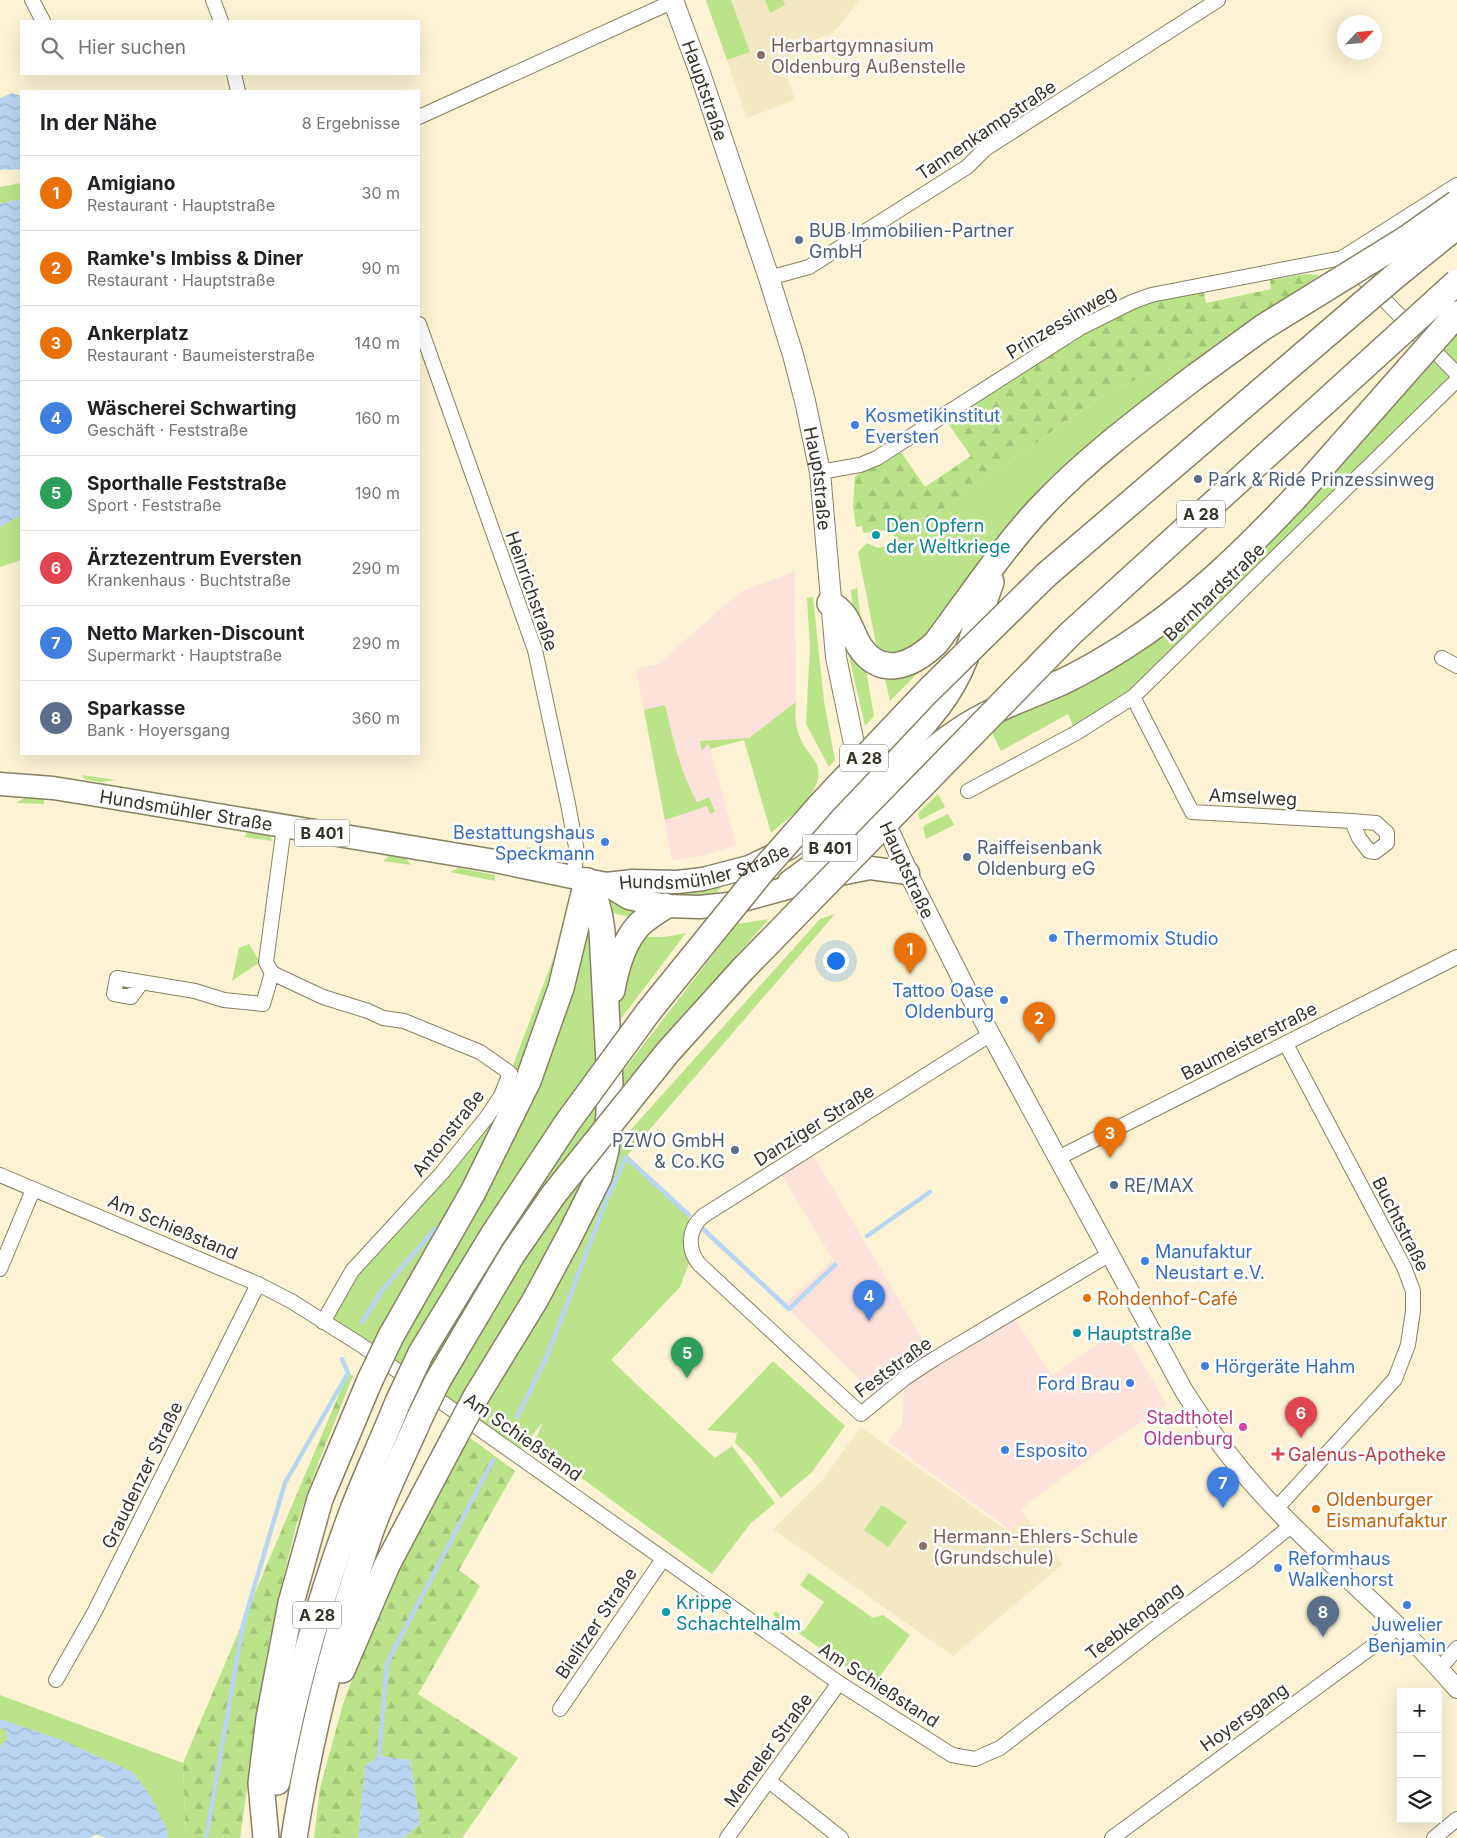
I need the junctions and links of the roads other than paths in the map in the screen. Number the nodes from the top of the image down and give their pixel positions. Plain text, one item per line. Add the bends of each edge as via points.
1 (32, 0) edge
2 (214, 0) edge
3 (1218, 0) edge
4 (674, 1) edge
5 (42, 20) edge
6 (221, 20) edge
7 (234, 75) edge
8 (238, 90) edge
9 (420, 117) edge
10 (1457, 185) edge
11 (1457, 203) edge
12 (1457, 226) edge
13 (1342, 258) junction
14 (768, 278) junction
15 (1457, 282) edge
16 (1457, 314) edge
17 (420, 327) edge
18 (1457, 374) edge
19 (1457, 380) edge
20 (820, 472) junction
21 (1001, 556) junction
22 (830, 603) junction
23 (1442, 658) dead end
24 (1457, 666) edge
25 (1133, 697) junction
26 (0, 784) edge
27 (968, 791) dead end
28 (871, 792) junction
29 (1352, 821) dead end
30 (284, 826) junction
31 (908, 873) junction
32 (589, 881) junction
33 (780, 889) junction
34 (665, 906) junction
35 (1457, 957) edge
36 (272, 973) junction
37 (142, 982) dead end
38 (607, 1015) junction
39 (991, 1034) junction
40 (1286, 1044) junction
41 (1058, 1158) junction
42 (0, 1175) edge
43 (33, 1190) junction
44 (1110, 1254) junction
45 (695, 1260) joint
46 (0, 1269) edge
47 (258, 1284) junction
48 (323, 1322) junction
49 (1276, 1509) junction
50 (1292, 1525) junction
51 (663, 1559) junction
52 (1398, 1627) junction
53 (1457, 1648) edge
54 (1440, 1668) junction
55 (56, 1680) dead end
56 (839, 1683) junction
57 (1457, 1689) edge
58 (560, 1708) dead end
59 (313, 1731) junction
60 (1000, 1748) joint
61 (769, 1781) junction
62 (1457, 1819) edge
63 (267, 1838) edge
64 (294, 1838) edge
65 (727, 1838) edge
66 (841, 1838) edge
67 (1112, 1838) edge
68 (1434, 1838) edge

1 - 5 street
2 - 6 street
3 - 14 street, Tannenkampstraße via 985,149 966,167 809,267
4 - 9 street
4 - 14 main road, Hauptstraße
7 - 8 street
10 - 13 street, Prinzessinweg
11 - 21 highway, bridge via 1406,239 1262,328 1196,376 1125,431 1073,477 1026,524
12 - 63 highway, A 28, bridge via 1046,575 920,699 823,802 655,1004 492,1235 421,1353 398,1402 354,1507 316,1618 288,1722
13 - 18 street
13 - 20 street, Prinzessinweg via 1151,295 1132,302 1080,328 877,458 860,465
14 - 20 main road, Hauptstraße via 798,374
15 - 59 highway, A 28, bridge via 1070,634 742,970 668,1052 554,1194 512,1255 438,1380 420,1417 370,1534
16 - 28 highway, bridge via 1252,544 1194,596 1124,647 1063,681 996,710 956,732
17 - 32 street, Heinrichstraße via 535,650 577,852
19 - 25 street, Bernhardstraße
20 - 22 main road, Hauptstraße
21 - 22 highway via 936,643 923,655 905,664 888,666 872,659 862,650 844,616
21 - 28 highway via 959,674 940,704 910,738
22 - 28 main road, Hauptstraße via 846,708
23 - 24 street
25 - 27 street, Bernhardstraße via 1076,733
25 - 29 street, Amselweg via 1192,812
26 - 30 main road, Hundsmühler Straße / B 401 via 53,788
28 - 31 main road, Hauptstraße
28 - 32 main road, Hundsmühler Straße via 789,848 749,867 677,882
28 - 33 main road, Hundsmühler Straße / B 401 via 812,865
30 - 32 main road, Hundsmühler Straße / B 401 via 495,861
30 - 36 street via 266,962
31 - 33 main road, Hundsmühler Straße via 870,868
31 - 39 street, Hauptstraße
32 - 34 main road, Hundsmühler Straße / B 401 via 629,898
32 - 38 highway via 600,916
32 - 63 highway, bridge via 561,988 528,1082 473,1192 390,1336 320,1499 291,1603 270,1718 261,1783
33 - 34 main road, Hundsmühler Straße / B 401 via 728,904
34 - 38 highway via 640,924 630,937 614,979
35 - 40 street, Baumeisterstraße
36 - 37 street via 263,1004 224,1000 195,991
36 - 48 street, Antonstraße via 323,997 383,1018 404,1021 480,1052 510,1074 487,1117 441,1174 352,1271
38 - 59 highway, bridge via 609,1113 606,1150 599,1177 534,1302 477,1395 387,1565
39 - 41 street, Hauptstraße
39 - 45 street, Danziger Straße via 703,1216 695,1223 690,1243
40 - 41 street, Baumeisterstraße
40 - 49 street, Buchtstraße via 1404,1268 1413,1291 1413,1311 1408,1345 1395,1379
41 - 44 street, Hauptstraße
42 - 43 street, Am Schießstand
43 - 46 street
43 - 47 street, Am Schießstand
44 - 45 street, Feststraße via 905,1378 861,1414
44 - 49 street, Hauptstraße via 1204,1423
47 - 48 street, Am Schießstand
47 - 55 street, Graudenzer Straße via 94,1613
48 - 51 street, Am Schießstand via 361,1345
49 - 50 street, Hauptstraße
50 - 52 street, Hauptstraße
50 - 60 street, Teebkengang
51 - 56 street, Am Schießstand
51 - 58 street, Bielitzer Straße
52 - 54 street, Hauptstraße
52 - 67 street, Hoyersgang
53 - 54 street
54 - 57 street, Hauptstraße
56 - 60 street, Am Schießstand via 952,1755 976,1759
56 - 61 street, Memeler Straße
59 - 64 highway, A 28
61 - 65 street, Memeler Straße
61 - 66 street
62 - 68 street

